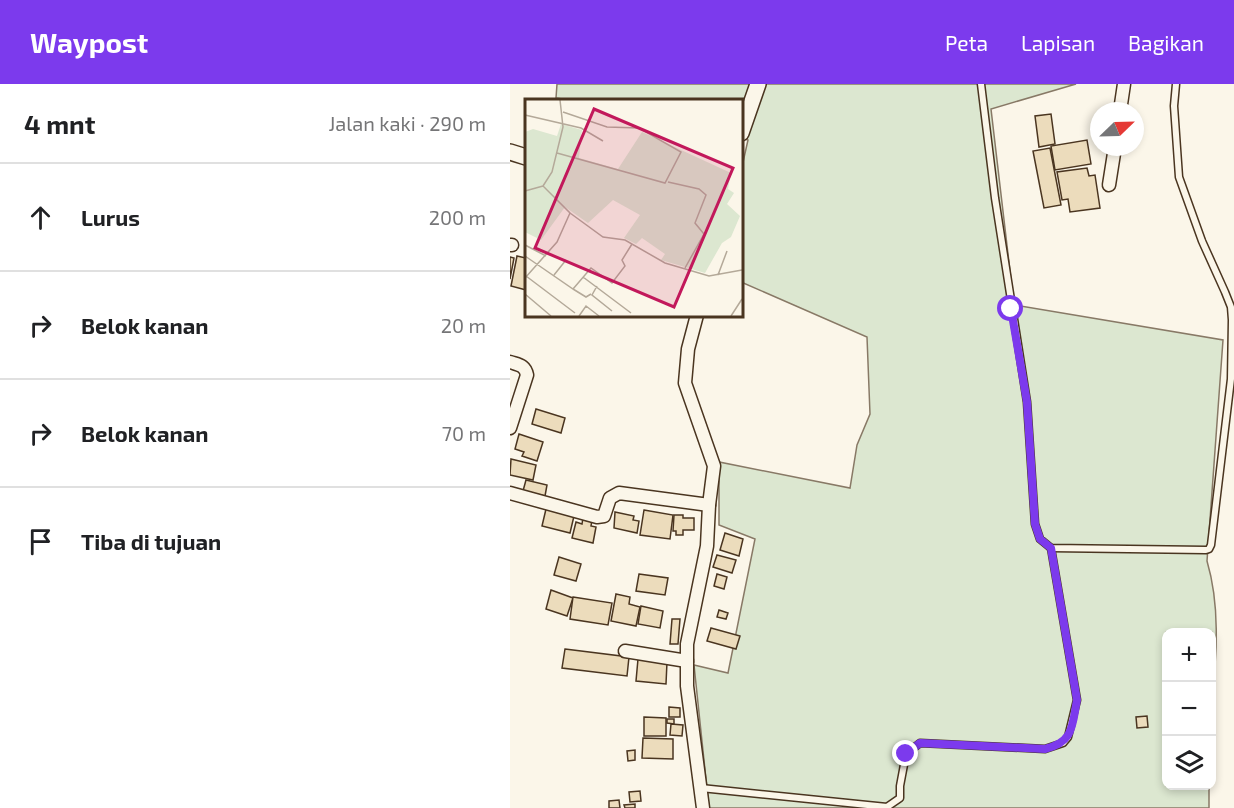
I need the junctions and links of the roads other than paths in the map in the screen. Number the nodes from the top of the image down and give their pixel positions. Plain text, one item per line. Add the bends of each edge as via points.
1 (758, 84) edge
2 (981, 84) edge
3 (1124, 84) edge
4 (1176, 84) edge
5 (1121, 102) edge
6 (742, 130) edge
7 (510, 152) edge
8 (1114, 156) edge
9 (525, 157) edge
10 (1109, 185) dead end
11 (697, 316) edge
12 (510, 362) edge
13 (510, 428) edge
14 (510, 493) edge
15 (709, 505) junction
16 (1051, 548) junction
17 (625, 651) dead end
18 (687, 661) junction
19 (701, 788) junction
20 (703, 808) edge

1 - 6 street
2 - 16 lane via 1027,402 1035,524 1040,539
3 - 5 street
4 - 16 lane via 1174,118 1179,177 1231,307 1232,320 1231,379 1211,545 1206,550
7 - 9 street
8 - 10 street
11 - 15 street via 687,349 685,383 714,466
12 - 13 street via 521,365 527,375
14 - 15 street via 597,518 604,516 610,498 619,493
15 - 18 street via 707,546
16 - 19 lane via 1077,700 1064,743 1045,749 920,743 906,754 900,798 887,807
17 - 18 street
18 - 19 street
19 - 20 street

